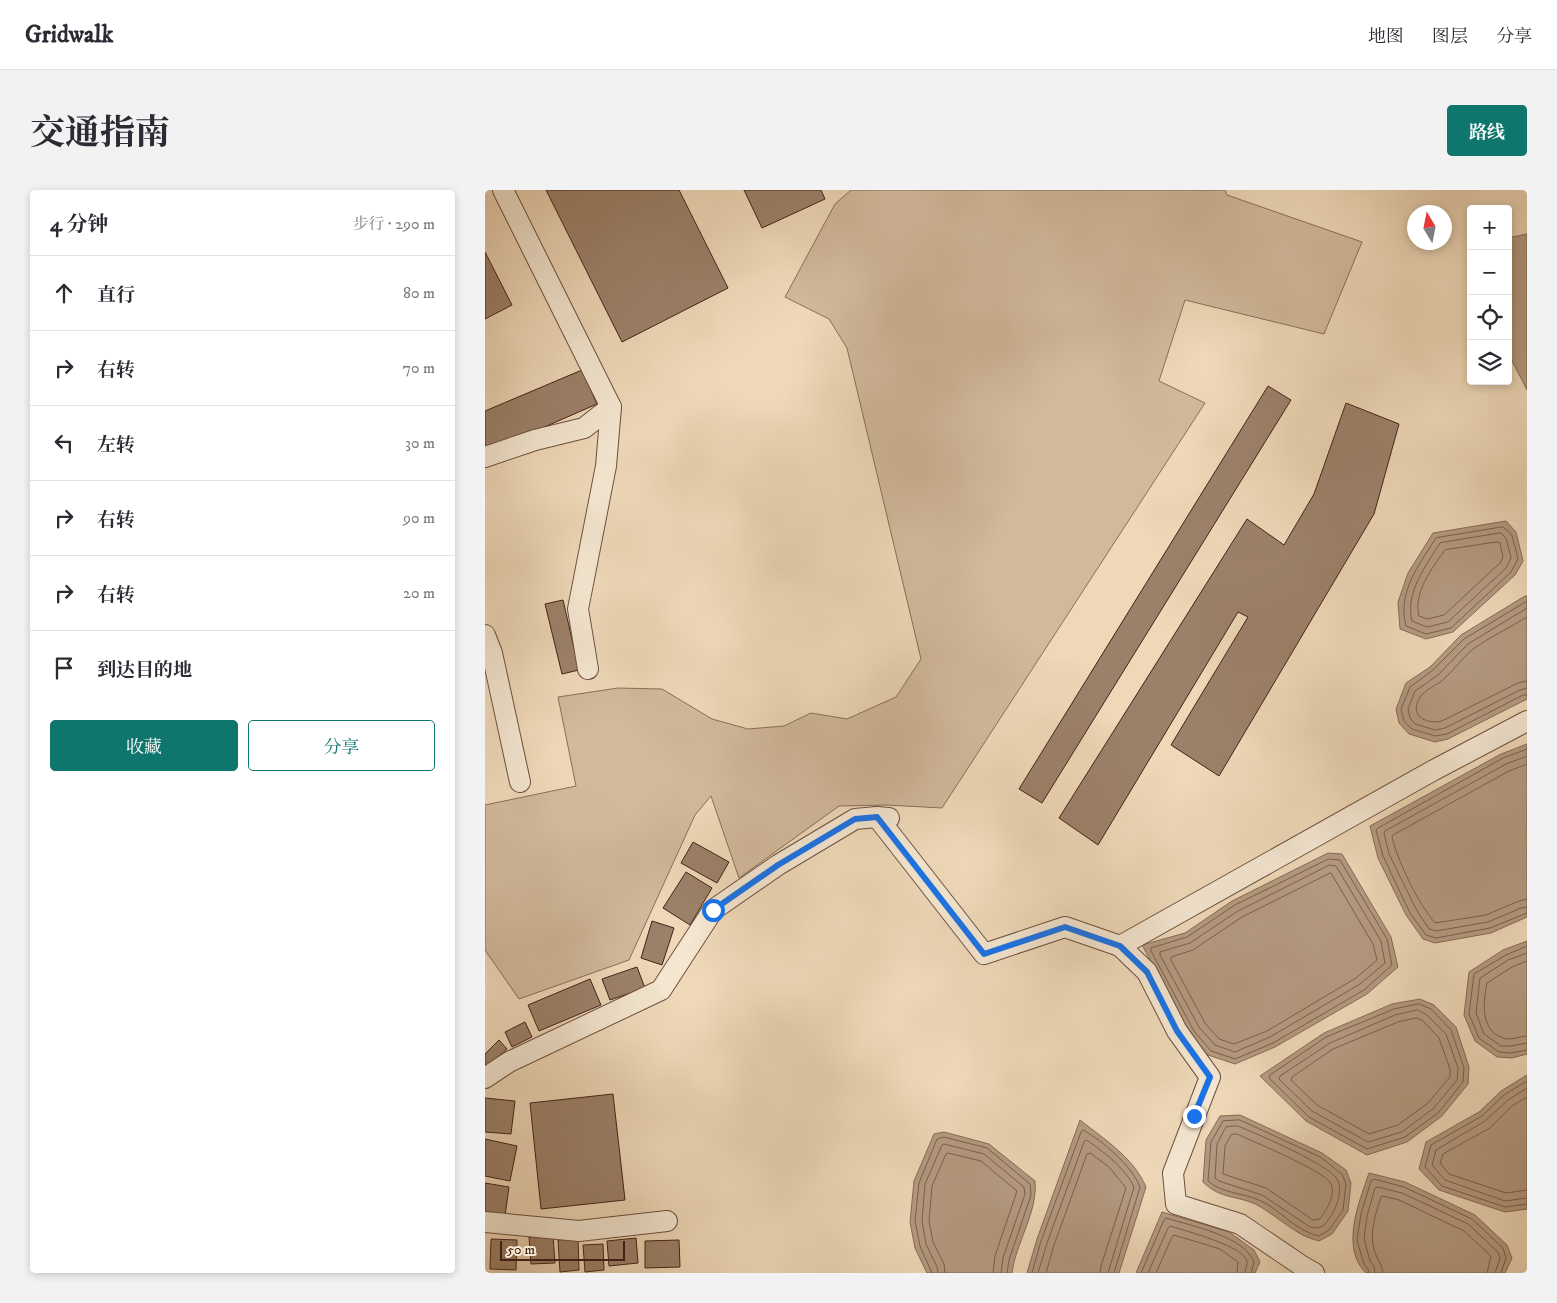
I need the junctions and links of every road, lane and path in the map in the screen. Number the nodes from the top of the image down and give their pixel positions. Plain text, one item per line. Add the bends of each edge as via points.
1 (503, 190) edge
2 (611, 407) junction
3 (485, 457) edge
4 (485, 635) edge
5 (588, 669) dead end
6 (1527, 721) edge
7 (520, 782) dead end
8 (1120, 946) junction
9 (485, 1078) edge
10 (667, 1221) dead end
11 (485, 1222) edge
12 (1314, 1273) edge

1 - 2 street
2 - 3 street via 584,428
2 - 5 street via 606,466 578,609
4 - 7 street via 492,653
6 - 8 street
8 - 9 street via 1065,927 984,954 885,818 855,819 778,865 713,910 661,990 509,1062
8 - 12 street via 1147,972 1177,1031 1210,1077 1173,1173 1176,1204 1240,1224
10 - 11 street via 579,1231

